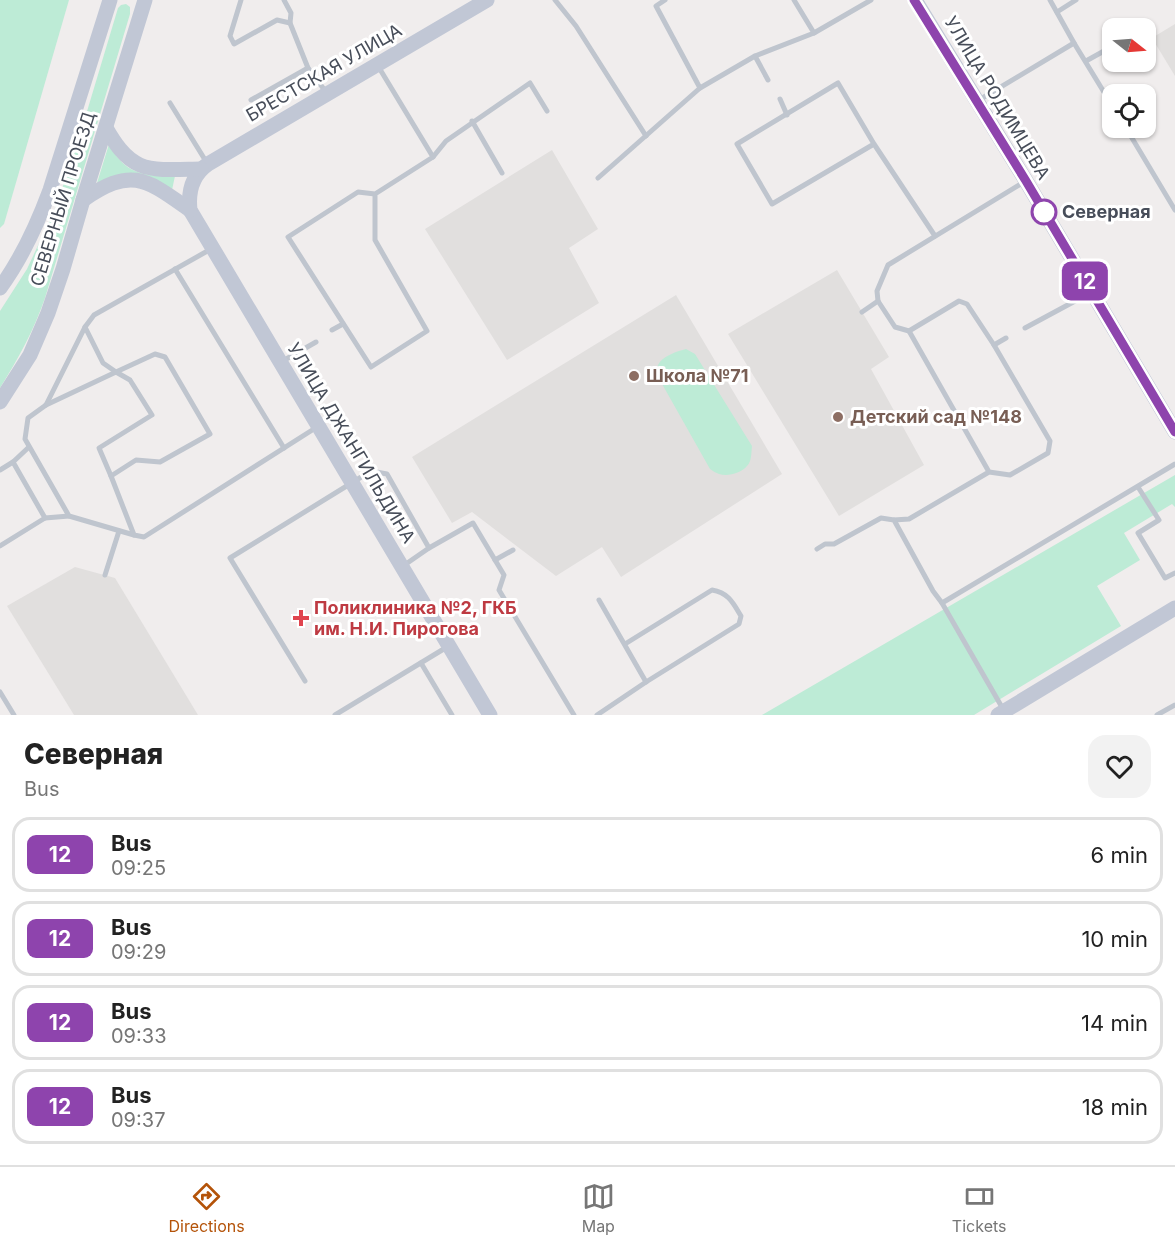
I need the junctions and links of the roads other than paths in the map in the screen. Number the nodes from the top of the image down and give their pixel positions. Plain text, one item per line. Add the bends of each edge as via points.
1 (110, 0) edge
2 (145, 0) edge
3 (241, 0) edge
4 (284, 0) edge
5 (487, 0) edge
6 (555, 0) edge
7 (665, 0) edge
8 (794, 0) edge
9 (871, 0) edge
10 (915, 0) edge
11 (1050, 0) edge
12 (1076, 0) edge
13 (1057, 12) junction
14 (290, 22) junction
15 (814, 33) junction
16 (1074, 43) junction
17 (1102, 52) edge
18 (755, 56) junction
19 (1086, 61) junction
20 (377, 64) junction
21 (308, 68) junction
22 (768, 80) dead end
23 (700, 88) junction
24 (1102, 88) edge
25 (327, 93) junction
26 (780, 99) dead end
27 (251, 100) dead end
28 (977, 101) junction
29 (170, 103) dead end
30 (547, 111) dead end
31 (787, 115) junction
32 (472, 121) junction
33 (106, 128) junction
34 (646, 136) junction
35 (1131, 138) edge
36 (874, 144) junction
37 (432, 157) junction
38 (204, 167) junction
39 (502, 173) dead end
40 (598, 178) dead end
41 (1026, 181) junction
42 (375, 194) junction
43 (83, 200) junction
44 (190, 210) junction
45 (1175, 210) edge
46 (934, 236) junction
47 (213, 248) junction
48 (176, 269) junction
49 (0, 288) edge
50 (1091, 292) junction
51 (878, 301) junction
52 (862, 312) dead end
53 (343, 324) junction
54 (85, 327) junction
55 (1025, 328) dead end
56 (332, 330) dead end
57 (909, 331) junction
58 (1006, 338) dead end
59 (316, 342) dead end
60 (994, 345) junction
61 (280, 363) junction
62 (117, 372) junction
63 (0, 402) edge
64 (46, 405) junction
65 (318, 426) junction
66 (1175, 432) edge
67 (29, 447) junction
68 (284, 448) junction
69 (13, 462) junction
70 (1175, 464) edge
71 (0, 470) edge
72 (989, 472) junction
73 (111, 476) junction
74 (352, 482) junction
75 (1138, 487) junction
76 (69, 516) junction
77 (45, 518) junction
78 (894, 520) junction
79 (119, 531) junction
80 (134, 536) junction
81 (0, 546) edge
82 (429, 548) junction
83 (817, 549) dead end
84 (513, 550) dead end
85 (495, 560) junction
86 (402, 567) junction
87 (1175, 573) edge
88 (105, 575) dead end
89 (599, 600) dead end
90 (942, 603) junction
91 (1175, 608) edge
92 (625, 645) junction
93 (449, 646) junction
94 (422, 663) junction
95 (305, 681) dead end
96 (646, 682) junction
97 (0, 692) edge
98 (1175, 705) edge
99 (1001, 713) edge
100 (14, 715) edge
101 (336, 715) edge
102 (452, 715) edge
103 (490, 715) edge
104 (574, 715) edge
105 (597, 715) edge
106 (1157, 715) edge

1 - 49 main road, СЕВЕРНЫЙ ПРОЕЗД via 38,222
2 - 33 main road, СЕВЕРНЫЙ ПРОЕЗД
3 - 14 lane via 230,36 234,44 277,20
4 - 14 lane via 291,12
5 - 20 main road, БРЕСТСКАЯ УЛИЦА
6 - 34 lane
7 - 23 lane via 656,6
8 - 15 lane
9 - 15 lane
10 - 28 main road, УЛИЦА РОДИМЦЕВА
11 - 13 lane
12 - 13 lane
13 - 16 lane
14 - 21 lane
15 - 18 lane
16 - 19 lane
16 - 28 lane
17 - 19 lane
18 - 22 lane
18 - 23 lane
19 - 24 lane
20 - 25 main road, БРЕСТСКАЯ УЛИЦА
20 - 37 lane
21 - 25 lane
21 - 27 lane
23 - 34 lane
25 - 38 main road, БРЕСТСКАЯ УЛИЦА
26 - 31 lane
28 - 41 main road, УЛИЦА РОДИМЦЕВА
29 - 38 lane
30 - 32 lane via 530,83
31 - 36 lane via 838,83
31 - 36 lane via 737,144 772,204
32 - 37 lane
32 - 39 lane
33 - 38 main road via 129,158 141,166
33 - 43 main road, СЕВЕРНЫЙ ПРОЕЗД
34 - 40 lane
35 - 45 lane
36 - 46 lane
37 - 42 lane
38 - 44 main road via 191,188
41 - 46 lane
41 - 50 main road, УЛИЦА РОДИМЦЕВА
42 - 53 lane via 358,192 288,237
42 - 53 lane via 375,240 427,331 371,367
43 - 44 main road via 117,182 143,181
43 - 63 main road, СЕВЕРНЫЙ ПРОЕЗД via 48,313 30,355
44 - 47 main road, УЛИЦА ДЖАНГИЛЬДИНА
46 - 51 lane via 888,265 877,291
47 - 48 lane
47 - 61 main road, УЛИЦА ДЖАНГИЛЬДИНА
48 - 54 lane via 94,315
48 - 68 lane
50 - 55 lane
50 - 66 main road, УЛИЦА РОДИМЦЕВА
51 - 52 lane
51 - 57 lane via 895,327
53 - 56 lane
54 - 62 lane via 103,363
54 - 64 lane
57 - 60 lane via 959,301 967,304
57 - 72 lane
58 - 60 lane
59 - 61 lane
60 - 72 lane via 1050,441 1048,453 1010,476
61 - 65 main road, УЛИЦА ДЖАНГИЛЬДИНА
62 - 64 lane
62 - 73 lane via 130,380 152,415 99,448
62 - 73 lane via 154,354 165,357 210,434 160,462 136,460
64 - 67 lane via 28,418 25,439
65 - 68 lane
65 - 74 main road, УЛИЦА ДЖАНГИЛЬДИНА
67 - 69 lane
67 - 76 lane
68 - 80 lane via 144,537
69 - 71 lane
69 - 77 lane
70 - 75 lane
72 - 78 lane via 909,519
73 - 80 lane
74 - 82 lane via 372,471 387,474
74 - 86 main road, УЛИЦА ДЖАНГИЛЬДИНА
74 - 95 lane via 230,558
75 - 87 lane via 1159,520 1137,533 1165,578
75 - 90 lane
76 - 77 lane
76 - 79 lane
77 - 81 lane
78 - 83 lane via 881,518
78 - 90 lane
79 - 80 lane
79 - 88 lane
82 - 85 lane via 473,522
82 - 86 lane
84 - 85 lane
85 - 104 lane via 504,575 499,590
86 - 93 main road, УЛИЦА ДЖАНГИЛЬДИНА
89 - 92 lane
90 - 99 lane
91 - 99 main road
92 - 96 lane
92 - 96 lane via 712,590 730,597 741,616 739,624
93 - 94 lane
93 - 103 main road, УЛИЦА ДЖАНГИЛЬДИНА
94 - 101 lane
94 - 102 lane
96 - 105 lane
97 - 100 lane
98 - 106 lane

